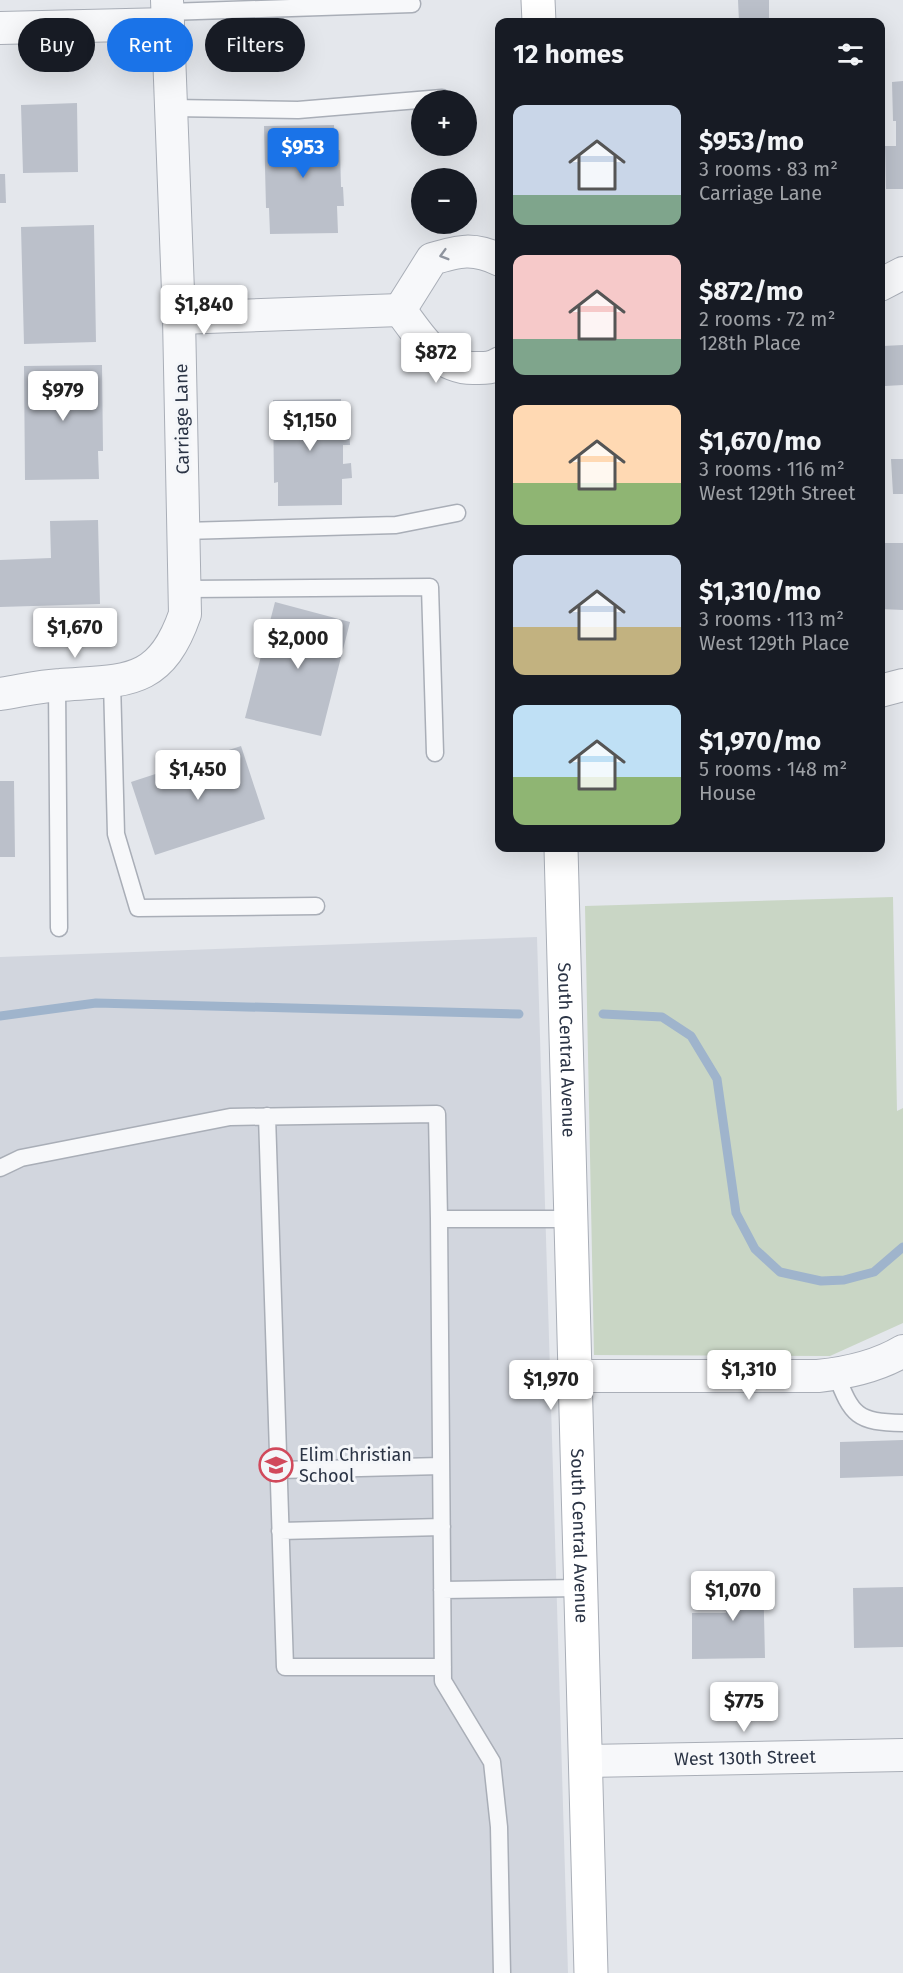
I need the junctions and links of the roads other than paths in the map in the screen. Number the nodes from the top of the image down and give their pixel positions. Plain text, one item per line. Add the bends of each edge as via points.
1 (538, 0) edge
2 (412, 4) dead end
3 (168, 12) edge
4 (539, 18) edge
5 (0, 28) edge
6 (411, 101) edge
7 (171, 108) junction
8 (495, 258) edge
9 (903, 273) edge
10 (885, 282) edge
11 (400, 310) junction
12 (179, 318) junction
13 (495, 366) edge
14 (457, 513) dead end
15 (184, 531) junction
16 (185, 589) junction
17 (112, 682) junction
18 (57, 685) junction
19 (903, 685) edge
20 (885, 690) edge
21 (0, 694) edge
22 (435, 753) dead end
23 (561, 852) edge
24 (316, 906) dead end
25 (59, 928) dead end
26 (267, 1116) junction
27 (0, 1168) edge
28 (439, 1219) junction
29 (571, 1219) junction
30 (903, 1351) edge
31 (836, 1374) junction
32 (575, 1376) junction
33 (903, 1423) edge
34 (441, 1466) junction
35 (279, 1470) junction
36 (441, 1527) junction
37 (280, 1531) junction
38 (581, 1588) junction
39 (442, 1590) junction
40 (443, 1667) junction
41 (903, 1755) edge
42 (586, 1761) junction
43 (502, 1973) edge
44 (591, 1973) edge

1 - 4 street
2 - 3 lane
3 - 5 street
3 - 7 street, Carriage Lane
6 - 7 lane via 298,110
7 - 12 street, Carriage Lane
8 -> 11 street via 464,250 432,259
9 - 10 street
11 - 12 street
11 - 13 street via 436,356 460,368
12 - 15 street, Carriage Lane
14 - 15 lane via 396,525
15 - 16 street, Carriage Lane
16 - 17 street, Carriage Lane via 185,614 166,653 133,677
16 - 22 lane via 430,587
17 - 18 street
17 - 24 lane via 116,834 138,908
18 - 21 street
18 - 25 lane
19 - 20 street
23 - 29 street, South Central Avenue
26 - 27 lane via 230,1117 21,1158
26 - 28 lane via 437,1114
26 - 35 lane
28 - 29 lane
28 - 34 lane
29 - 32 street, South Central Avenue
30 - 31 street
31 - 32 street
31 - 33 lane via 847,1403 861,1417
32 - 38 street, South Central Avenue
34 - 35 lane
34 - 36 lane
35 - 37 lane
36 - 37 lane
36 - 39 lane
37 - 40 lane via 285,1667
38 - 39 lane
38 - 42 street, South Central Avenue
39 - 40 lane
40 - 43 lane via 443,1681 492,1762 499,1827
41 - 42 street, West 130th Street
42 - 44 street, South Central Avenue

